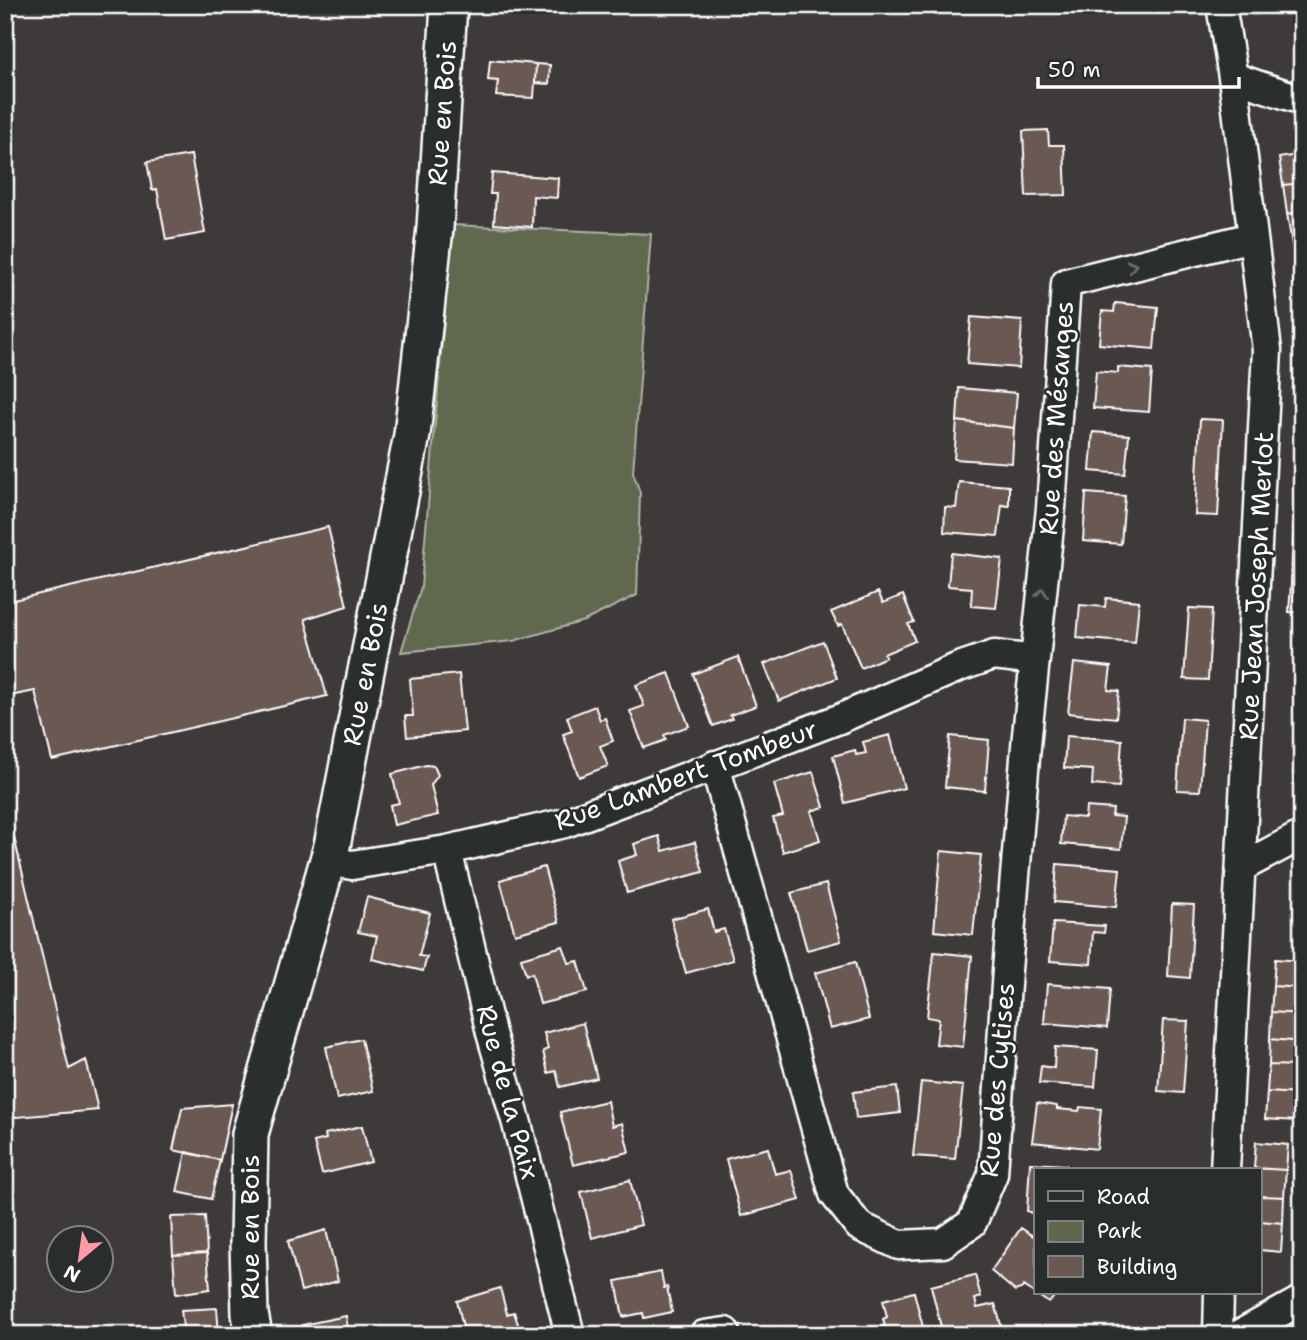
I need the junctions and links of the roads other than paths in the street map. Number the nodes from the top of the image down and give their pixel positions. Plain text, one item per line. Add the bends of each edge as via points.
1 (449, 5) edge
2 (1221, 5) edge
3 (1233, 77) junction
4 (1302, 100) edge
5 (1252, 237) junction
6 (1035, 660) junction
7 (715, 765) junction
8 (1302, 835) edge
9 (447, 850) junction
10 (328, 861) junction
11 (1242, 867) junction
12 (1225, 1168) edge
13 (1220, 1294) edge
14 (1302, 1300) edge
15 (254, 1335) edge
16 (569, 1335) edge
17 (704, 1335) edge
18 (726, 1335) edge
19 (1217, 1335) edge
20 (1239, 1335) edge

1 - 10 street, Rue en Bois via 435,228 412,435
2 - 3 street, Rue Jean Joseph Merlot
3 - 4 street
3 - 5 street, Rue Jean Joseph Merlot
6 -> 5 street, Rue des Mésanges via 1066,283
5 - 11 street, Rue Jean Joseph Merlot via 1267,350
6 - 7 street, Rue Lambert Tombeur via 994,655
6 - 7 street, Rue des Cytises via 993,1174 972,1223 943,1243 899,1245 859,1226 834,1194
7 - 9 street, Rue Lambert Tombeur via 565,823
8 - 11 street
9 - 10 street, Rue Lambert Tombeur via 352,865
9 - 16 street, Rue de la Paix
10 - 15 street, Rue en Bois via 250,1134 248,1243
11 - 12 street, Rue Jean Joseph Merlot
13 - 19 street
14 - 20 street
17 - 18 street

